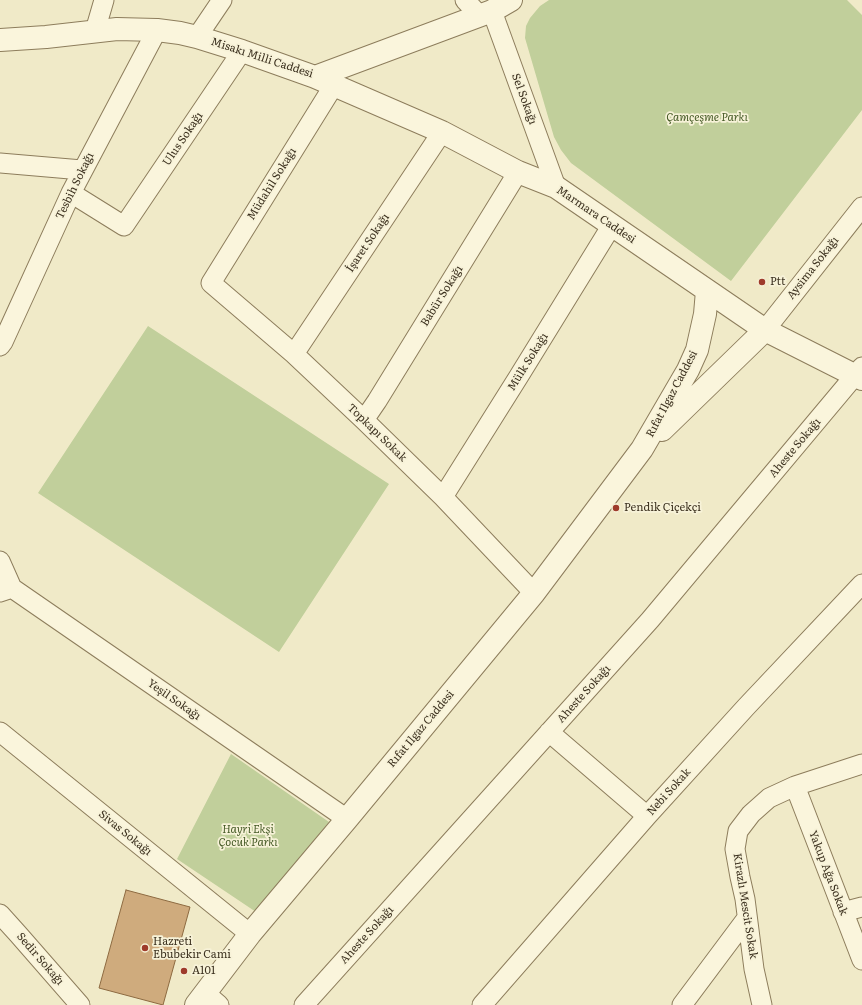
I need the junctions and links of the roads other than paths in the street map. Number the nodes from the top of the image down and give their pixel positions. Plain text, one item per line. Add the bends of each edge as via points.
1 (104, 0) edge
2 (222, 0) edge
3 (511, 0) edge
4 (479, 9) edge
5 (157, 30) junction
6 (95, 31) junction
7 (197, 37) junction
8 (0, 40) edge
9 (242, 51) junction
10 (324, 81) junction
11 (442, 132) junction
12 (0, 163) edge
13 (82, 170) junction
14 (518, 172) junction
15 (556, 187) junction
16 (71, 193) junction
17 (862, 207) edge
18 (612, 225) junction
19 (211, 283) joint
20 (707, 291) junction
21 (765, 330) junction
22 (0, 346) edge
23 (294, 354) junction
24 (860, 374) edge
25 (364, 420) junction
26 (642, 449) junction
27 (443, 497) junction
28 (0, 561) edge
29 (862, 584) edge
30 (6, 590) edge
31 (534, 593) junction
32 (0, 732) edge
33 (549, 732) junction
34 (862, 764) edge
35 (795, 786) junction
36 (647, 816) junction
37 (347, 820) junction
38 (862, 907) edge
39 (843, 912) junction
40 (0, 914) edge
41 (747, 918) junction
42 (250, 934) junction
43 (862, 960) edge
44 (206, 1001) edge
45 (80, 1005) edge
46 (304, 1005) edge
47 (482, 1005) edge
48 (682, 1005) edge
49 (762, 1005) edge

1 - 6 street
2 - 7 street
3 - 4 street, Misakı Milli Caddesi
4 - 10 street, Misakı Milli Caddesi
4 - 15 street, Sel Sokağı
5 - 6 street, Misakı Milli Caddesi
5 - 7 street, Misakı Milli Caddesi
5 - 13 street, Tesbih Sokağı
6 - 8 street, Misakı Milli Caddesi
7 - 9 street, Misakı Milli Caddesi
9 - 10 street, Misakı Milli Caddesi
9 - 16 street, Ulus Sokağı via 124,226
10 - 11 street, Marmara Caddesi
10 - 19 street, Müdahil Sokağı
11 - 14 street, Marmara Caddesi
11 - 23 street, İşaret Sokağı
12 - 13 street
13 - 16 street, Tesbih Sokağı
14 - 15 street, Marmara Caddesi
14 - 25 street, Babür Sokağı
15 - 18 street, Marmara Caddesi
16 - 22 street, Tesbih Sokağı
17 - 21 street, Aysima Sokağı
18 - 20 street, Marmara Caddesi
18 - 27 street, Mülk Sokağı
19 - 23 street, Topkapı Sokak
20 - 21 street, Marmara Caddesi
20 - 26 street, Rıfat Ilgaz Caddesi via 706,314 697,350
21 - 24 street, Marmara Caddesi
21 - 26 street, Rıfat Ilgaz Caddesi
23 - 25 street, Topkapı Sokak
24 - 33 street, Aheste Sokağı via 650,620
25 - 27 street, Topkapı Sokak
26 - 31 street, Rıfat Ilgaz Caddesi
27 - 31 street, Topkapı Sokak
28 - 30 street
29 - 36 street, Nebi Sokak
30 - 37 street, Yeşil Sokağı
31 - 37 street, Rıfat Ilgaz Caddesi
32 - 42 street, Sivas Sokağı
33 - 36 street
33 - 46 street, Aheste Sokağı
34 - 35 street, Kirazlı Mescit Sokak
35 - 39 street, Yakup Ağa Sokak
35 - 41 street, Kirazlı Mescit Sokak via 769,798 751,814 738,831 735,849
36 - 47 street, Nebi Sokak
37 - 42 street, Rıfat Ilgaz Caddesi
38 - 39 street
39 - 43 street, Yakup Ağa Sokak
40 - 45 street, Sedir Sokağı
41 - 48 street
41 - 49 street, Kirazlı Mescit Sokak
42 - 44 street, Rıfat Ilgaz Caddesi

